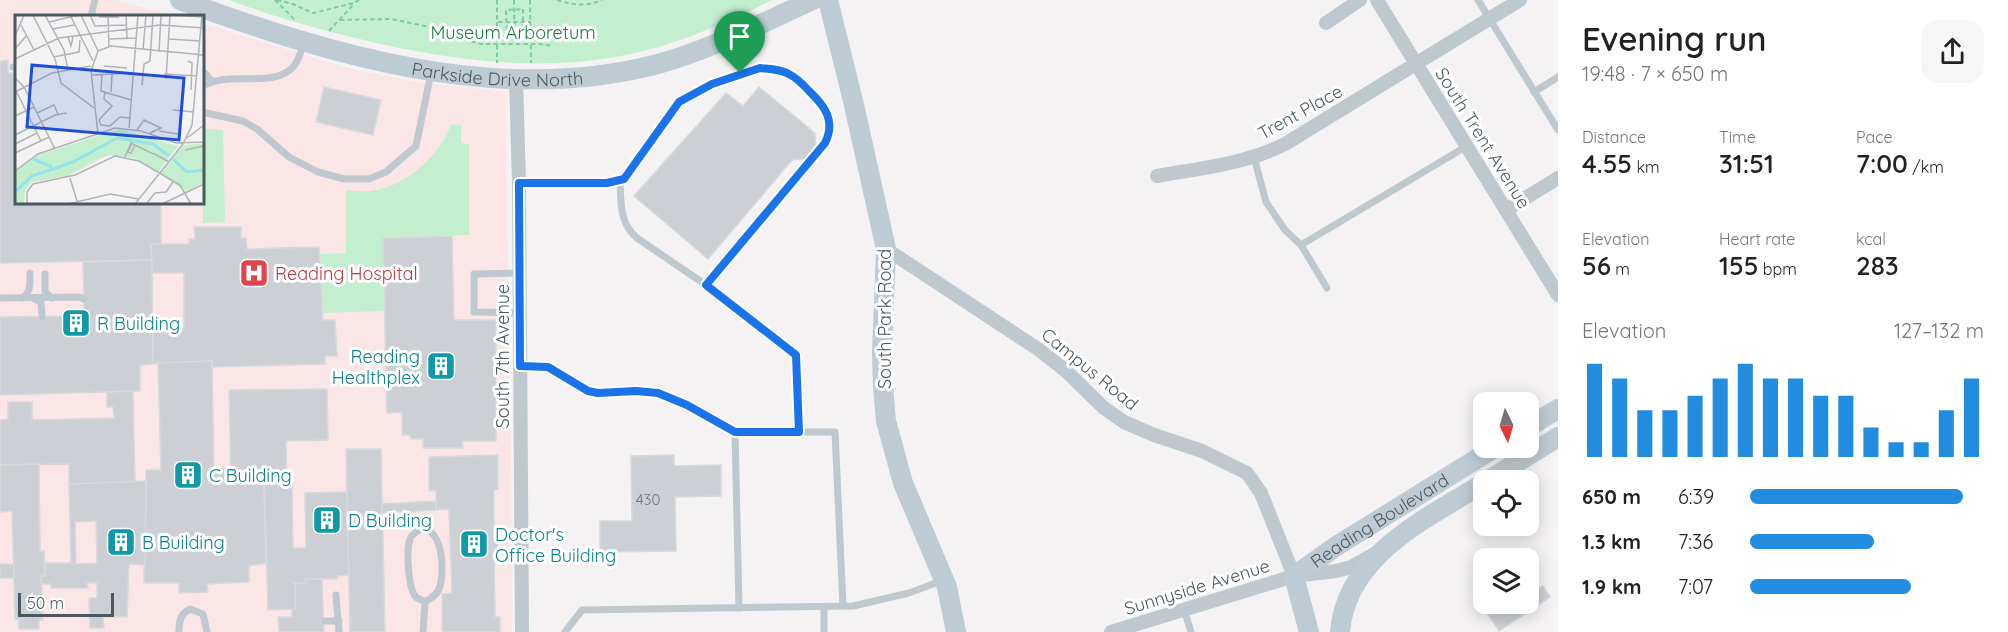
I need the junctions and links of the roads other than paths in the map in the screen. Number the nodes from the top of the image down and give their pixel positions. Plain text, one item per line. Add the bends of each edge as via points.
1 (95, 0) edge
2 (180, 0) edge
3 (813, 0) edge
4 (828, 0) edge
5 (1360, 0) edge
6 (1377, 0) edge
7 (1478, 0) edge
8 (1520, 0) edge
9 (91, 15) edge
10 (1490, 19) junction
11 (1326, 23) dead end
12 (304, 42) junction
13 (1416, 64) junction
14 (431, 70) junction
15 (204, 72) edge
16 (524, 73) junction
17 (1558, 77) edge
18 (212, 81) junction
19 (204, 86) edge
20 (1534, 92) junction
21 (204, 112) edge
22 (1558, 130) edge
23 (1467, 147) junction
24 (1254, 157) junction
25 (1157, 176) dead end
26 (1558, 178) edge
27 (620, 180) junction
28 (519, 183) junction
29 (1506, 210) junction
30 (1301, 245) junction
31 (886, 249) junction
32 (30, 273) dead end
33 (45, 273) dead end
34 (520, 273) junction
35 (706, 285) junction
36 (1326, 288) dead end
37 (1558, 295) edge
38 (0, 298) edge
39 (22, 298) junction
40 (34, 298) junction
41 (52, 298) junction
42 (84, 299) dead end
43 (520, 313) junction
44 (42, 316) dead end
45 (520, 366) junction
46 (1558, 409) edge
47 (1539, 420) edge
48 (735, 432) junction
49 (799, 432) junction
50 (1558, 437) edge
51 (1539, 443) edge
52 (1496, 458) edge
53 (1473, 490) edge
54 (1401, 536) junction
55 (1294, 576) junction
56 (944, 580) junction
57 (336, 595) dead end
58 (425, 602) junction
59 (843, 606) junction
60 (824, 607) junction
61 (739, 608) junction
62 (1184, 609) junction
63 (326, 621) dead end
64 (339, 621) junction
65 (179, 632) edge
66 (207, 632) edge
67 (339, 632) edge
68 (423, 632) edge
69 (522, 632) edge
70 (565, 632) edge
71 (824, 632) edge
72 (956, 632) edge
73 (1111, 632) edge
74 (1191, 632) edge
75 (1309, 632) edge
76 (1340, 632) edge

1 - 9 lane
2 - 12 street, Parkside Drive North
3 - 16 street, Parkside Drive North via 708,46 658,63 595,76
4 - 31 street, South Park Road
5 - 11 street
6 - 13 street, South Trent Avenue
7 - 10 lane
8 - 10 street, Trent Place
10 - 13 street, Trent Place
10 - 20 lane
12 - 14 street, Parkside Drive North via 393,65
12 - 18 lane via 297,62 287,73
13 - 23 street, South Trent Avenue
13 - 24 street, Trent Place via 1285,144
14 - 16 street, Parkside Drive North
14 - 21 lane via 416,146 387,172 369,179 344,179 318,171 289,157 243,121
15 - 18 lane
16 - 28 street, South 7th Avenue
17 - 20 lane
18 - 19 lane
20 - 22 lane
23 - 29 street, South Trent Avenue
23 - 30 lane
24 - 25 street, Trent Place
24 - 30 lane via 1266,202
26 - 29 street
27 - 28 lane
27 - 35 lane via 621,214 628,229
27 - 35 lane via 679,102 722,80 760,68 774,69 787,73 821,102 830,126 825,143
28 - 34 street, South 7th Avenue
29 - 37 street, South Trent Avenue
30 - 36 lane
31 - 55 street, Campus Road via 1038,349 1124,422 1202,451 1246,473 1261,493
31 - 56 street, South Park Road via 882,365 886,421 903,483
32 - 39 lane via 28,293
33 - 41 lane via 45,292
34 - 43 street, South 7th Avenue
34 - 43 lane via 474,274 474,312
35 - 49 lane via 796,355
38 - 39 lane
39 - 40 lane
40 - 41 lane
40 - 44 lane via 41,302
41 - 42 lane
43 - 45 street, South 7th Avenue
45 - 48 lane via 548,367 598,393 658,393
45 - 69 street, South 7th Avenue
46 - 47 street
48 - 49 lane
48 - 61 lane
49 - 59 lane via 835,432
50 - 51 street, Reading Boulevard
52 - 55 street, Reading Boulevard via 1338,545
53 - 54 street, Reading Boulevard
54 - 55 street, Reading Boulevard via 1351,567
54 - 76 street, Reading Boulevard via 1380,552 1353,587
55 - 62 street, Sunnyside Avenue
55 - 75 street, Reading Boulevard
56 - 59 lane via 887,598
56 - 72 street, South Park Road
57 - 64 lane
58 - 58 lane via 440,588 439,540 433,532 421,529 410,540 411,590
58 - 68 lane
59 - 60 lane
60 - 61 lane
60 - 71 lane
61 - 70 lane via 582,610
62 - 73 street, Sunnyside Avenue
62 - 74 lane
63 - 64 lane
64 - 67 lane
65 - 66 lane via 181,617 190,609 203,614

